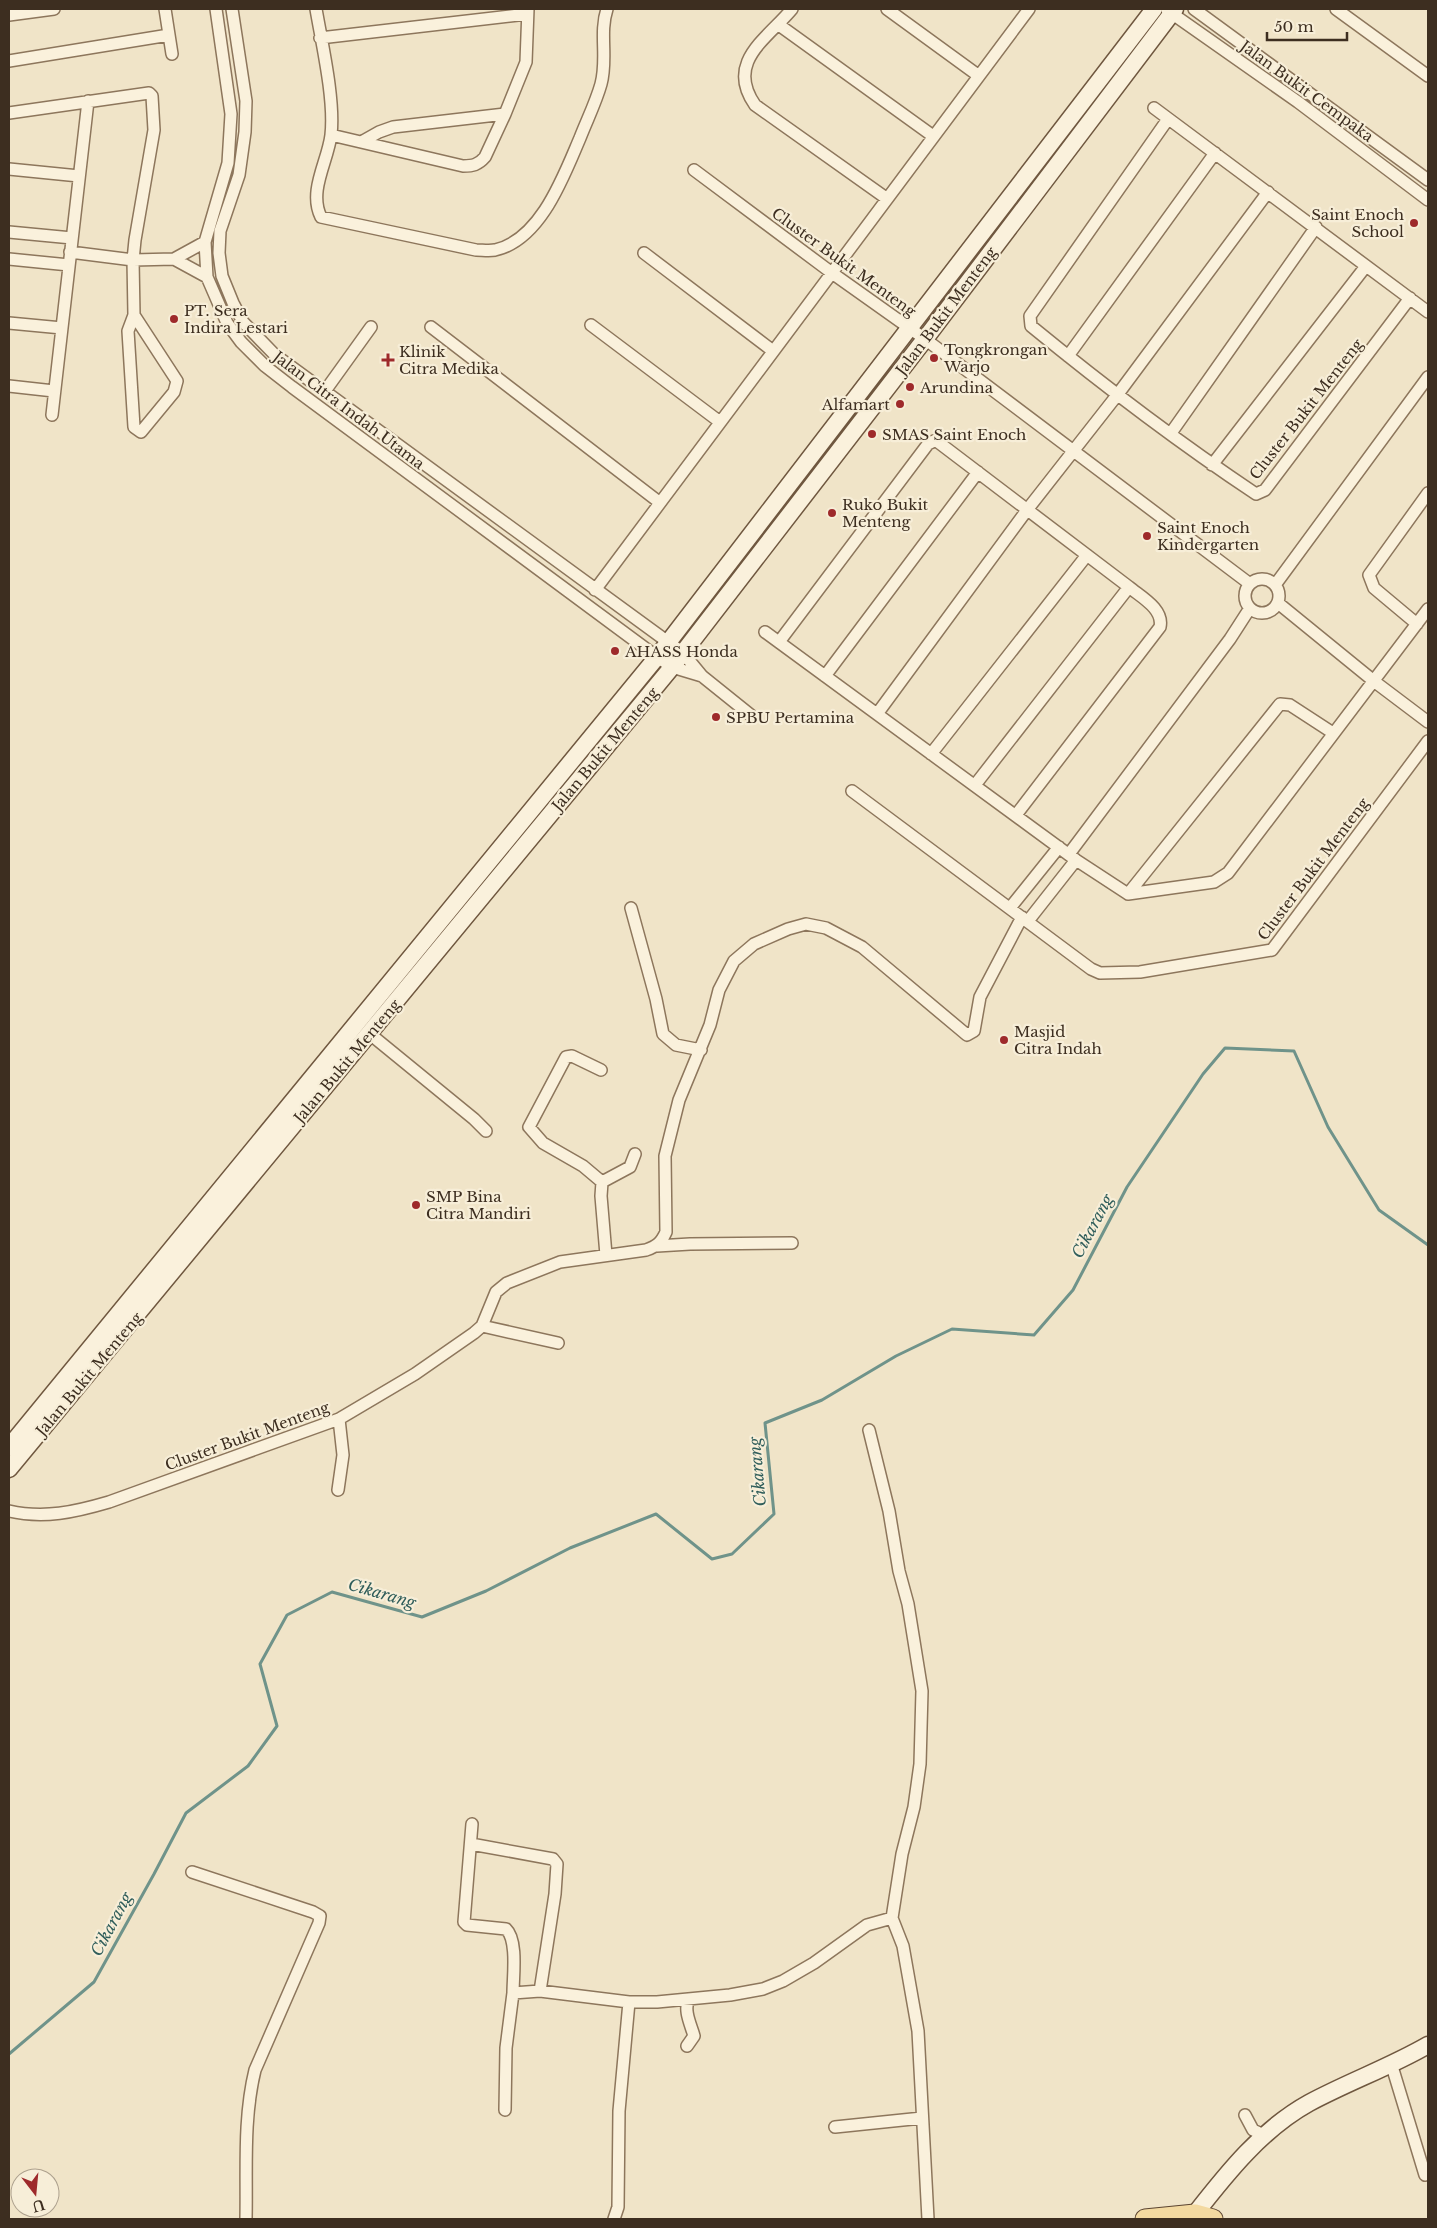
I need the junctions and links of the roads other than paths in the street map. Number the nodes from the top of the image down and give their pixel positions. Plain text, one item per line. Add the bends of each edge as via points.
1 (54, 9) edge
2 (165, 9) edge
3 (216, 9) edge
4 (232, 9) edge
5 (316, 9) edge
6 (607, 9) edge
7 (792, 9) edge
8 (887, 9) edge
9 (1029, 9) edge
10 (1154, 9) edge
11 (1194, 9) edge
12 (1336, 9) edge
13 (1171, 10) edge
14 (528, 12) edge
15 (9, 15) edge
16 (778, 25) junction
17 (169, 35) junction
18 (320, 38) junction
19 (172, 54) dead end
20 (9, 61) edge
21 (979, 76) junction
22 (1428, 76) edge
23 (1307, 90) junction
24 (88, 101) junction
25 (1298, 102) junction
26 (1154, 108) dead end
27 (9, 113) edge
28 (505, 114) junction
29 (1168, 119) junction
30 (331, 135) junction
31 (933, 136) junction
32 (363, 141) junction
33 (1215, 153) junction
34 (1399, 159) junction
35 (9, 169) edge
36 (694, 170) dead end
37 (1390, 171) junction
38 (79, 176) junction
39 (1428, 180) edge
40 (1268, 192) junction
41 (886, 198) junction
42 (1428, 200) edge
43 (1316, 227) junction
44 (9, 232) edge
45 (72, 238) junction
46 (205, 242) junction
47 (70, 252) junction
48 (644, 253) dead end
49 (9, 259) edge
50 (174, 259) junction
51 (133, 260) junction
52 (69, 265) junction
53 (1366, 266) junction
54 (832, 273) junction
55 (207, 278) junction
56 (1410, 298) junction
57 (1428, 312) edge
58 (134, 315) junction
59 (9, 323) edge
60 (591, 325) dead end
61 (371, 327) dead end
62 (431, 327) dead end
63 (62, 328) junction
64 (910, 328) junction
65 (925, 339) junction
66 (773, 351) junction
67 (1068, 356) junction
68 (1428, 377) edge
69 (9, 386) edge
70 (54, 391) junction
71 (325, 391) junction
72 (1118, 394) junction
73 (52, 415) dead end
74 (720, 422) junction
75 (1171, 433) junction
76 (1073, 450) junction
77 (1212, 465) junction
78 (978, 472) junction
79 (1428, 493) edge
80 (659, 502) junction
81 (1027, 510) junction
82 (1087, 554) junction
83 (1250, 584) junction
84 (1275, 584) junction
85 (1129, 587) junction
86 (595, 590) junction
87 (1278, 603) junction
88 (1250, 608) junction
89 (1428, 609) edge
90 (1417, 624) junction
91 (766, 632) dead end
92 (668, 642) junction
93 (779, 642) junction
94 (683, 653) junction
95 (657, 657) junction
96 (672, 668) junction
97 (702, 676) junction
98 (825, 676) junction
99 (1375, 682) junction
100 (877, 714) junction
101 (753, 717) dead end
102 (1428, 722) edge
103 (1333, 733) junction
104 (1428, 740) edge
105 (932, 754) junction
106 (974, 785) junction
107 (852, 791) dead end
108 (1016, 815) junction
109 (1059, 847) junction
110 (1073, 857) junction
111 (1128, 894) junction
112 (631, 908) dead end
113 (1010, 908) junction
114 (1025, 919) junction
115 (370, 1034) junction
116 (701, 1050) junction
117 (601, 1070) dead end
118 (486, 1132) dead end
119 (635, 1154) dead end
120 (602, 1182) junction
121 (792, 1243) dead end
122 (657, 1246) junction
123 (606, 1255) junction
124 (482, 1326) junction
125 (558, 1342) dead end
126 (338, 1419) junction
127 (869, 1430) dead end
128 (9, 1447) edge
129 (9, 1470) edge
130 (338, 1490) dead end
131 (9, 1511) edge
132 (472, 1824) dead end
133 (471, 1844) junction
134 (192, 1872) dead end
135 (892, 1918) junction
136 (540, 1991) junction
137 (513, 1993) junction
138 (689, 1998) junction
139 (629, 2002) junction
140 (1428, 2044) edge
141 (687, 2046) dead end
142 (1391, 2063) junction
143 (506, 2110) dead end
144 (1245, 2115) dead end
145 (922, 2118) junction
146 (835, 2128) dead end
147 (1266, 2136) junction
148 (1425, 2175) dead end
149 (1204, 2217) edge
150 (246, 2219) edge
151 (614, 2219) edge
152 (928, 2219) edge
153 (1145, 2219) edge

1 - 15 street
2 - 17 street
3 - 46 street, Jalan Citra Indah Utama via 231,114 228,163
4 - 71 street via 246,101 245,132 239,176 220,231 222,276 243,322 275,355
5 - 18 street
6 - 30 street via 603,21 602,84 564,176 539,219 517,240 496,250 476,250 321,217 315,199
7 - 16 street
8 - 21 street
9 - 21 street
10 - 64 street, Jalan Bukit Menteng
11 - 23 street
12 - 22 street
13 - 25 street, Jalan Bukit Cempaka
13 - 65 street, Jalan Bukit Menteng
14 - 18 street
14 - 28 street via 526,62
16 - 31 street
16 - 41 street via 744,66 751,99
17 - 19 street
17 - 20 street
18 - 30 street via 331,111
21 - 31 street
23 - 25 street
23 - 34 street
24 - 27 street
24 - 38 street
24 - 51 street via 148,93 153,98 154,130
25 - 37 street, Jalan Bukit Cempaka
26 - 29 street
28 - 32 street via 393,127
28 - 32 street via 485,158 476,166 463,166
29 - 33 street
29 - 67 street, Cluster Bukit Menteng via 1030,316 1031,326
30 - 32 street
31 - 41 street
33 - 40 street
33 - 67 street
34 - 37 street
34 - 39 street
35 - 38 street
36 - 54 street, Cluster Bukit Menteng
37 - 42 street, Jalan Bukit Cempaka
38 - 45 street
40 - 43 street
40 - 72 street
41 - 54 street
43 - 53 street
43 - 75 street
44 - 45 street
45 - 47 street
46 - 50 street
46 - 55 street, Jalan Citra Indah Utama
47 - 51 street
47 - 52 street
48 - 66 street
49 - 52 street
50 - 51 street
50 - 55 street
51 - 58 street
52 - 63 street
53 - 56 street
53 - 77 street
54 - 64 street, Cluster Bukit Menteng
54 - 66 street
55 - 95 street, Jalan Citra Indah Utama via 227,323 265,366
56 - 57 street
56 - 77 street, Cluster Bukit Menteng via 1265,490 1256,494
58 - 58 street via 177,381 174,392 141,432 134,427 128,331
59 - 63 street
60 - 74 street
61 - 71 street
62 - 80 street
63 - 70 street
64 - 65 street, Cluster Bukit Menteng
64 - 92 street, Jalan Bukit Menteng
65 - 76 street, Cluster Bukit Menteng
65 - 94 street, Jalan Bukit Menteng
66 - 74 street
67 - 72 street, Cluster Bukit Menteng
68 - 84 street
69 - 70 street
70 - 73 street
71 - 86 street
72 - 75 street, Cluster Bukit Menteng
72 - 76 street
74 - 80 street
75 - 77 street, Cluster Bukit Menteng
76 - 81 street
76 - 83 street, Cluster Bukit Menteng
78 - 81 street
78 - 93 street via 938,442 928,444
78 - 98 street
79 - 90 street via 1369,575 1374,588
80 - 86 street
81 - 82 street
81 - 100 street
82 - 85 street
82 - 105 street
83 - 84 street via 1263,579
83 - 88 street via 1245,595
84 - 87 street
85 - 106 street
85 - 108 street via 1158,612 1162,619 1160,626
86 - 92 street
87 - 88 street via 1268,612
87 - 99 street
88 - 110 street
89 - 90 street
90 - 99 street
91 - 93 street
92 - 94 street
92 - 95 street, Jalan Bukit Menteng
93 - 98 street
94 - 96 street, Jalan Bukit Menteng
94 - 97 street
95 - 96 street, Jalan Citra Indah Utama
95 - 128 street, Jalan Bukit Menteng
96 - 97 street, Jalan Citra Indah Utama
96 - 115 street, Jalan Bukit Menteng
97 - 101 street
98 - 100 street
99 - 102 street
99 - 103 street
100 - 105 street
103 - 111 street via 1221,879
103 - 111 street via 1286,703 1277,706
104 - 114 street, Cluster Bukit Menteng via 1269,952 1140,972 1100,973
105 - 106 street
106 - 108 street
107 - 113 street, Cluster Bukit Menteng
108 - 109 street
109 - 110 street
109 - 113 street
110 - 111 street
110 - 114 street
112 - 116 street via 663,1034 676,1045
113 - 114 street, Cluster Bukit Menteng
114 - 116 street via 980,997 971,1034 964,1034 862,947 826,928 806,924 754,944 734,961 719,990
115 - 118 street
115 - 129 street, Jalan Bukit Menteng
116 - 122 street via 679,1100 665,1156 666,1232
117 - 120 street via 572,1056 566,1057 529,1127 543,1143 583,1166
119 - 120 street via 630,1167
120 - 123 street
121 - 122 street
122 - 123 street
123 - 124 street via 560,1262 501,1286
124 - 125 street
124 - 126 street, Cluster Bukit Menteng via 415,1374
126 - 130 street via 342,1455
126 - 131 street, Cluster Bukit Menteng via 76,1512 38,1515
127 - 135 street via 908,1604 922,1691 920,1764
132 - 133 street
133 - 136 street via 553,1859 557,1864
133 - 137 street via 464,1922 506,1929 510,1933 513,1941
134 - 150 street via 320,1916 254,2070 245,2168
135 - 138 street via 867,1925 783,1981 730,1995
135 - 145 street via 903,1946 918,2031
136 - 137 street
136 - 139 street
137 - 143 street via 506,2048
138 - 139 street via 673,2002
138 - 141 street via 686,2004 694,2036
139 - 151 street via 618,2111 618,2207
140 - 142 street
142 - 147 street via 1307,2104
142 - 148 street
144 - 147 street via 1252,2130
145 - 146 street
145 - 152 street
147 - 149 street via 1244,2154
149 - 153 main road

